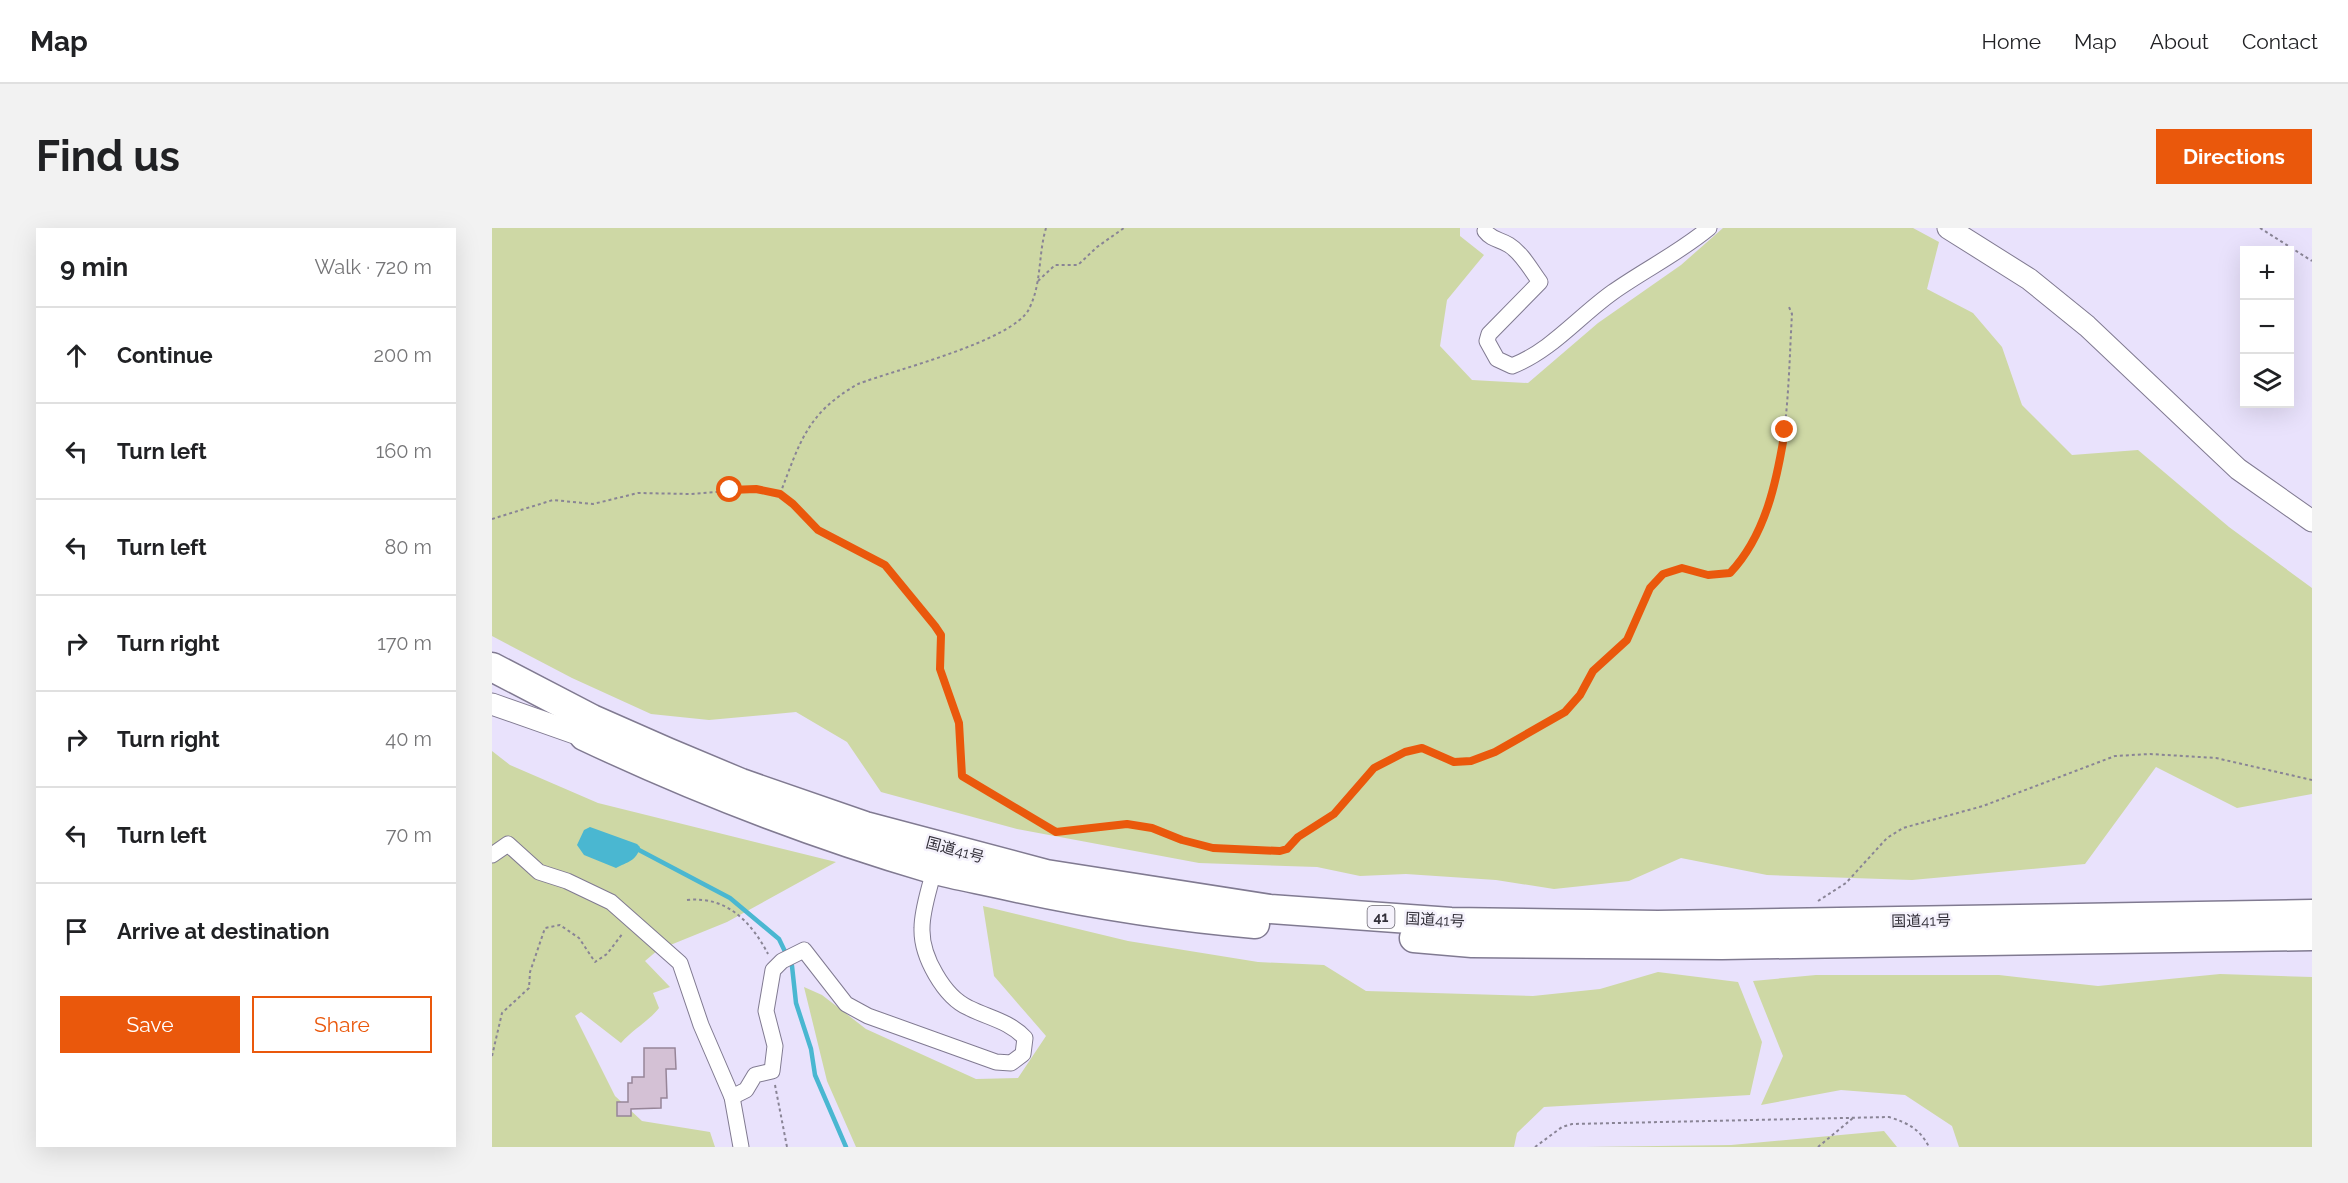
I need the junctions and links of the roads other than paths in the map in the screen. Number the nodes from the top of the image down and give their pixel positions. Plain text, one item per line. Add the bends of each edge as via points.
1 (1709, 228) edge
2 (1948, 228) edge
3 (1485, 231) dead end
4 (2312, 521) edge
5 (492, 654) edge
6 (492, 667) edge
7 (492, 689) edge
8 (492, 704) edge
9 (587, 727) junction
10 (492, 855) edge
11 (934, 869) junction
12 (2312, 904) edge
13 (2312, 915) edge
14 (2253, 927) junction
15 (2312, 936) edge
16 (2312, 943) edge
17 (732, 1097) junction
18 (741, 1147) edge

1 - 3 street via 1609,295 1536,355 1512,366 1497,359 1486,341 1540,282 1519,254
2 - 4 street via 2029,279 2087,326 2238,469
5 - 9 street
6 - 9 highway, 国道41号 / 41
7 - 9 highway, 国道41号 / 41
8 - 9 street
9 - 11 highway, 国道41号 / 41 via 639,762 787,822
9 - 14 highway, 国道41号 / 41 via 865,826 1046,874 1270,909 1451,922
10 - 17 street via 508,844 539,872 611,902 680,963
11 - 14 highway, 国道41号 / 41 via 1180,918 1472,944 1722,945
11 - 17 street via 922,928 926,951 945,988 956,1000 1015,1028 1025,1038 1023,1054 1011,1063 996,1062 868,1016 846,1004 804,950 783,962 766,1011 775,1046 772,1071 756,1075 746,1089
12 - 14 highway
13 - 14 highway, 国道41号 / 41
14 - 15 highway, 国道41号 / 41
14 - 16 highway
17 - 18 street

